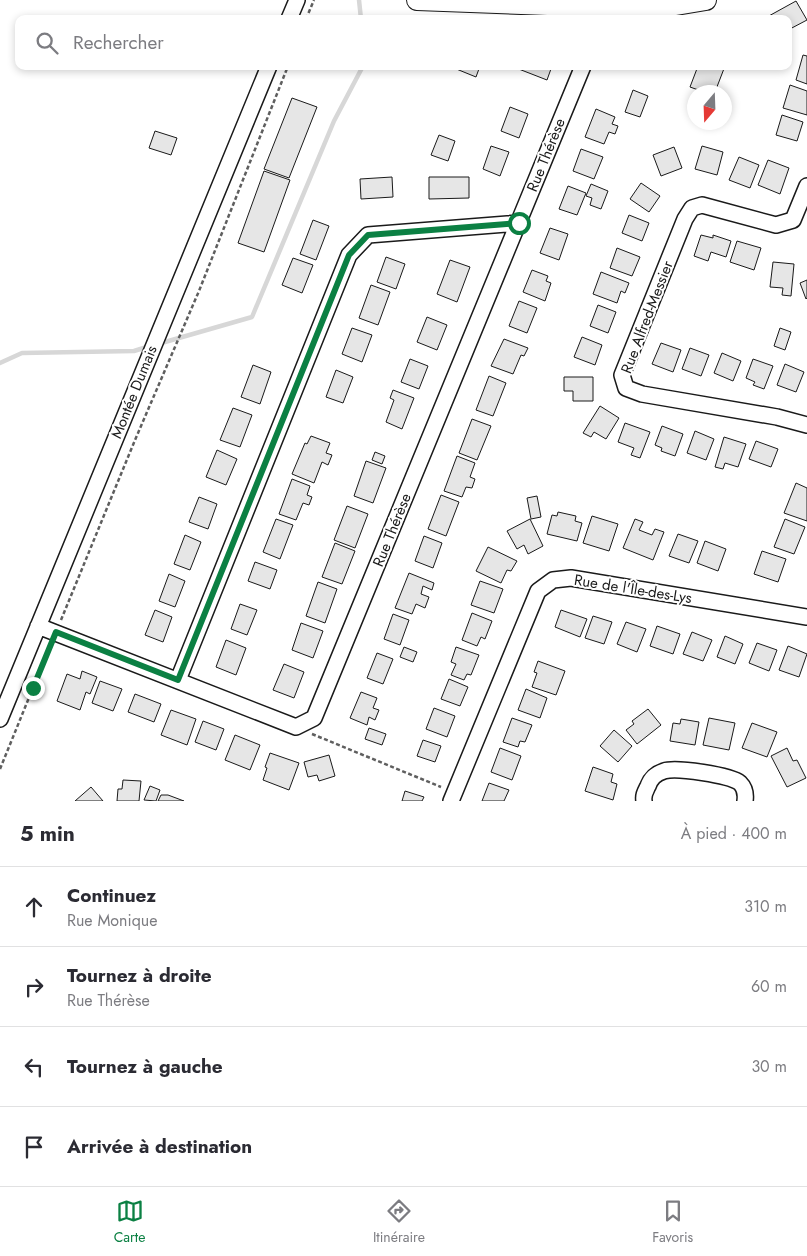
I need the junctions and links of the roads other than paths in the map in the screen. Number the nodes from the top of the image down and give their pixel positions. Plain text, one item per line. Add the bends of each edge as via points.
1 (297, 0) edge
2 (417, 0) edge
3 (706, 0) edge
4 (601, 9) edge
5 (291, 15) edge
6 (267, 70) edge
7 (581, 70) edge
8 (807, 186) edge
9 (519, 223) junction
10 (807, 425) edge
11 (806, 614) edge
12 (38, 626) junction
13 (178, 680) junction
14 (0, 718) edge
15 (453, 796) edge
16 (644, 801) edge
17 (745, 801) edge

1 - 5 street
2 - 4 main road
3 - 4 main road via 670,6
6 - 12 street, Montée Dumais
7 - 9 street, Rue Thérèse
8 - 10 street, Rue Alfred-Messier via 793,220 776,225 702,205 692,208 622,375 626,388 642,394 778,417
9 - 13 street via 368,235 349,255
9 - 13 street, Rue Thérèse via 314,718 296,727
11 - 15 street, Rue de l'Île-des-Lys via 571,578 553,580 538,590
12 - 13 street
12 - 14 street, Montée Dumais
16 - 17 street via 652,777 666,770 682,770 732,778 741,784 746,794

